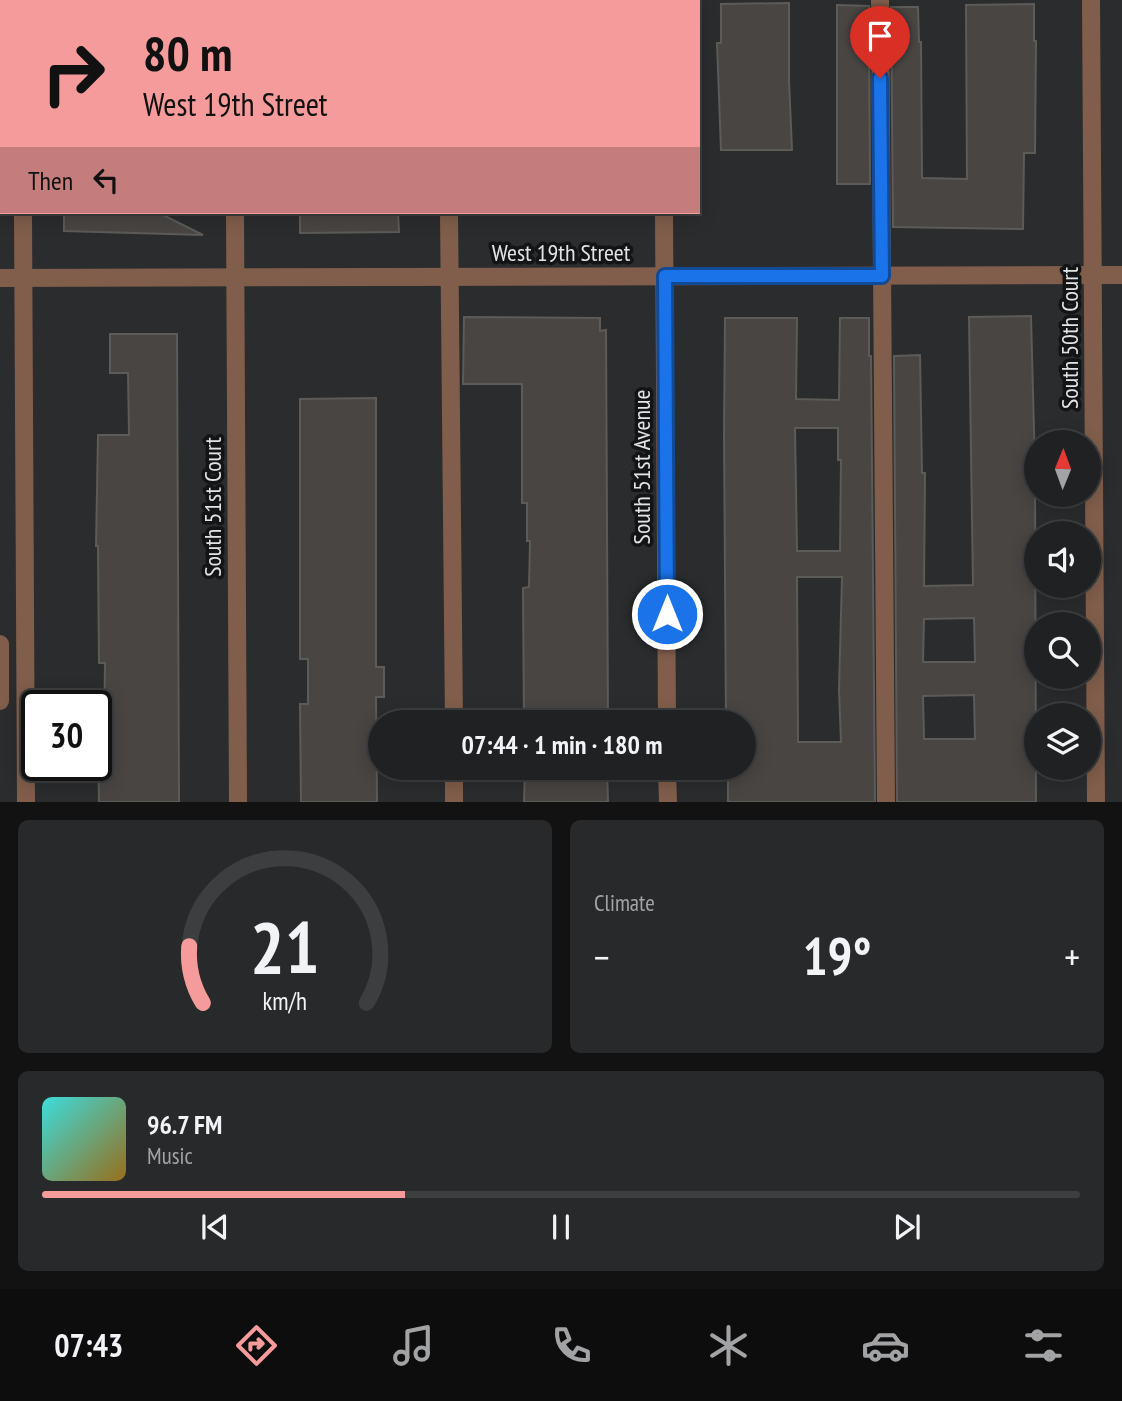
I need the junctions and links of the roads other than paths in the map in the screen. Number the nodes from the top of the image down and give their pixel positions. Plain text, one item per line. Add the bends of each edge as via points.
1 (880, 0) edge
2 (1091, 0) edge
3 (23, 214) edge
4 (235, 214) edge
5 (449, 214) edge
6 (664, 214) edge
7 (1093, 275) junction
8 (1122, 275) edge
9 (665, 276) junction
10 (882, 276) junction
11 (450, 277) junction
12 (0, 278) edge
13 (23, 278) junction
14 (236, 278) junction
15 (0, 644) edge
16 (0, 701) edge
17 (454, 710) edge
18 (667, 710) edge
19 (454, 780) edge
20 (667, 780) edge
21 (26, 802) edge
22 (238, 802) edge
23 (454, 802) edge
24 (668, 802) edge
25 (886, 802) edge
26 (1096, 802) edge

1 - 10 street
2 - 7 street, South 50th Court
3 - 13 street
4 - 14 street, South 51st Court
5 - 11 street
6 - 9 street, South 51st Avenue
7 - 8 street, West 19th Street
7 - 10 street, West 19th Street
7 - 26 street, South 50th Court
9 - 10 street, West 19th Street
9 - 11 street, West 19th Street
9 - 18 street, South 51st Avenue
10 - 25 street
11 - 14 street, West 19th Street
11 - 17 street
12 - 13 street, West 19th Street
13 - 14 street, West 19th Street
13 - 21 street
14 - 22 street, South 51st Court
15 - 16 street
19 - 23 street
20 - 24 street

